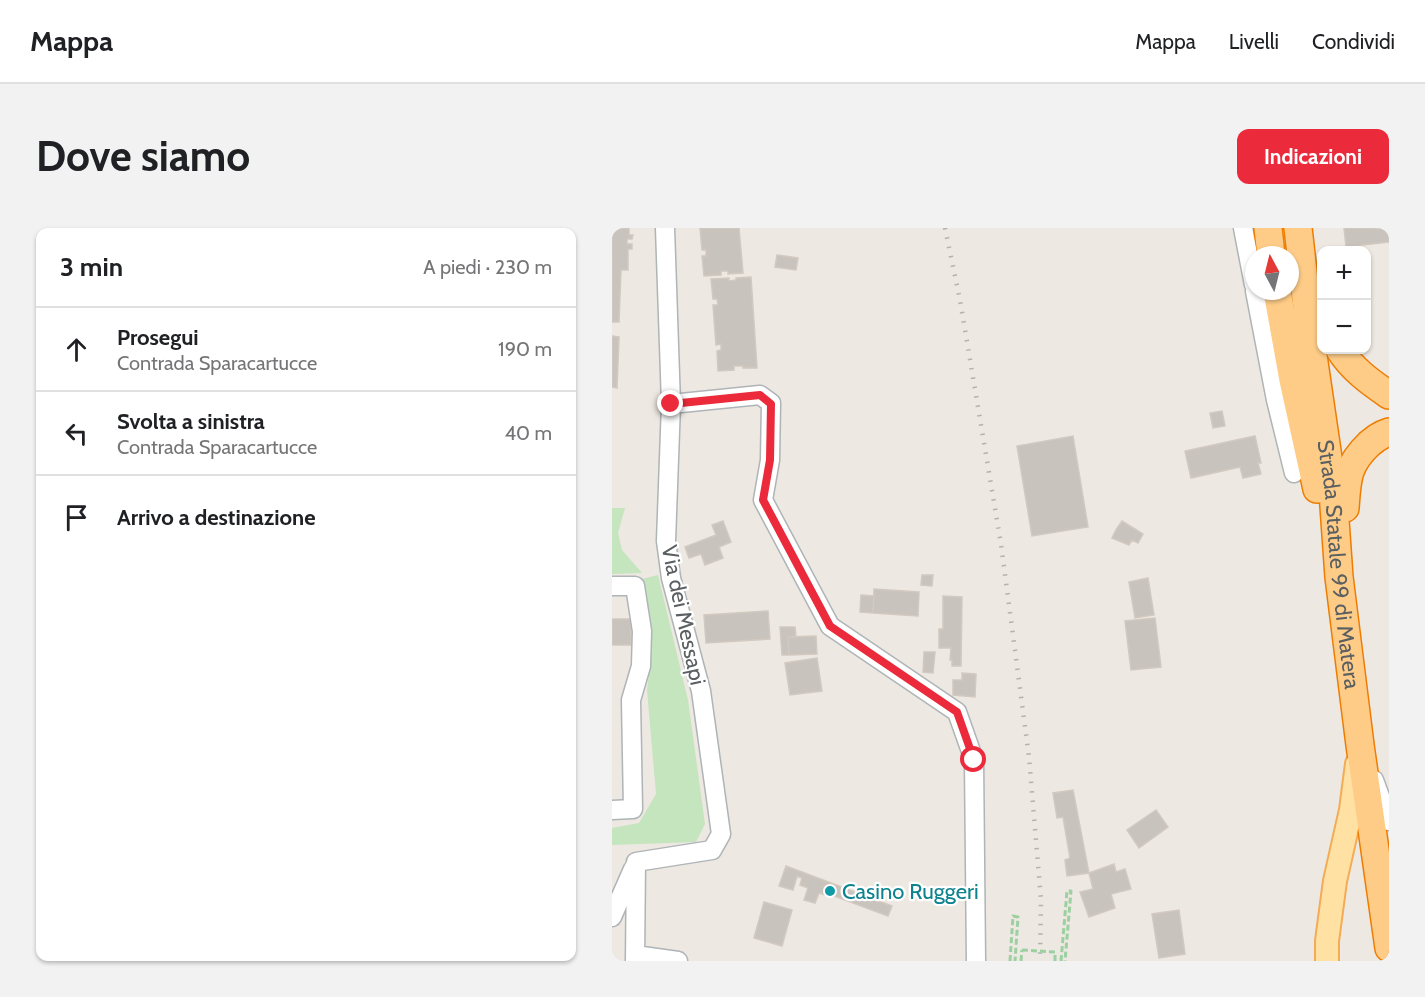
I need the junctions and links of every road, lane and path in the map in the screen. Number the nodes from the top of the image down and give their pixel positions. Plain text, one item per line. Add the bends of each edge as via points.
1 (665, 228) edge
2 (1243, 228) edge
3 (1268, 228) edge
4 (1298, 228) edge
5 (1305, 228) edge
6 (1246, 246) edge
7 (1270, 246) edge
8 (1257, 300) edge
9 (1279, 300) edge
10 (1318, 300) edge
11 (1343, 354) edge
12 (1389, 395) edge
13 (671, 404) junction
14 (1389, 432) edge
15 (1293, 473) dead end
16 (1338, 565) junction
17 (612, 586) edge
18 (1360, 745) junction
19 (612, 810) edge
20 (1389, 821) edge
21 (636, 862) junction
22 (1386, 910) edge
23 (612, 917) edge
24 (1389, 948) edge
25 (635, 958) edge
26 (678, 961) edge
27 (976, 961) edge
28 (1010, 961) edge
29 (1015, 961) edge
30 (1021, 961) edge
31 (1055, 961) edge
32 (1063, 961) edge
33 (1327, 961) edge

1 - 13 street, Via dei Messapi
2 - 6 street
3 - 7 highway
4 - 16 highway, Strada Statale 99 di Matera via 1333,492
5 - 10 highway
8 - 15 street
9 - 16 highway via 1313,477
11 - 12 highway via 1366,380
13 - 21 street, Via dei Messapi via 666,541 671,578 701,691 721,834 712,850
13 - 27 street via 760,395 771,404 770,460 763,500 830,626 957,712 974,760
14 - 16 highway via 1380,435 1353,462 1347,480
16 - 18 highway, Strada Statale 99 di Matera
17 - 19 street via 635,586 642,631 641,666 631,700 633,809
18 - 20 street
18 - 22 highway, Strada Statale 99 di Matera
18 - 33 main road via 1335,880
21 - 23 street
21 - 25 street
22 - 24 highway, Strada Statale 99 di Matera
25 - 26 street
28 - 29 path via 1013,916 1018,917
30 - 31 path, bridge via 1022,950 1055,952
32 - 32 path via 1071,891 1066,891

